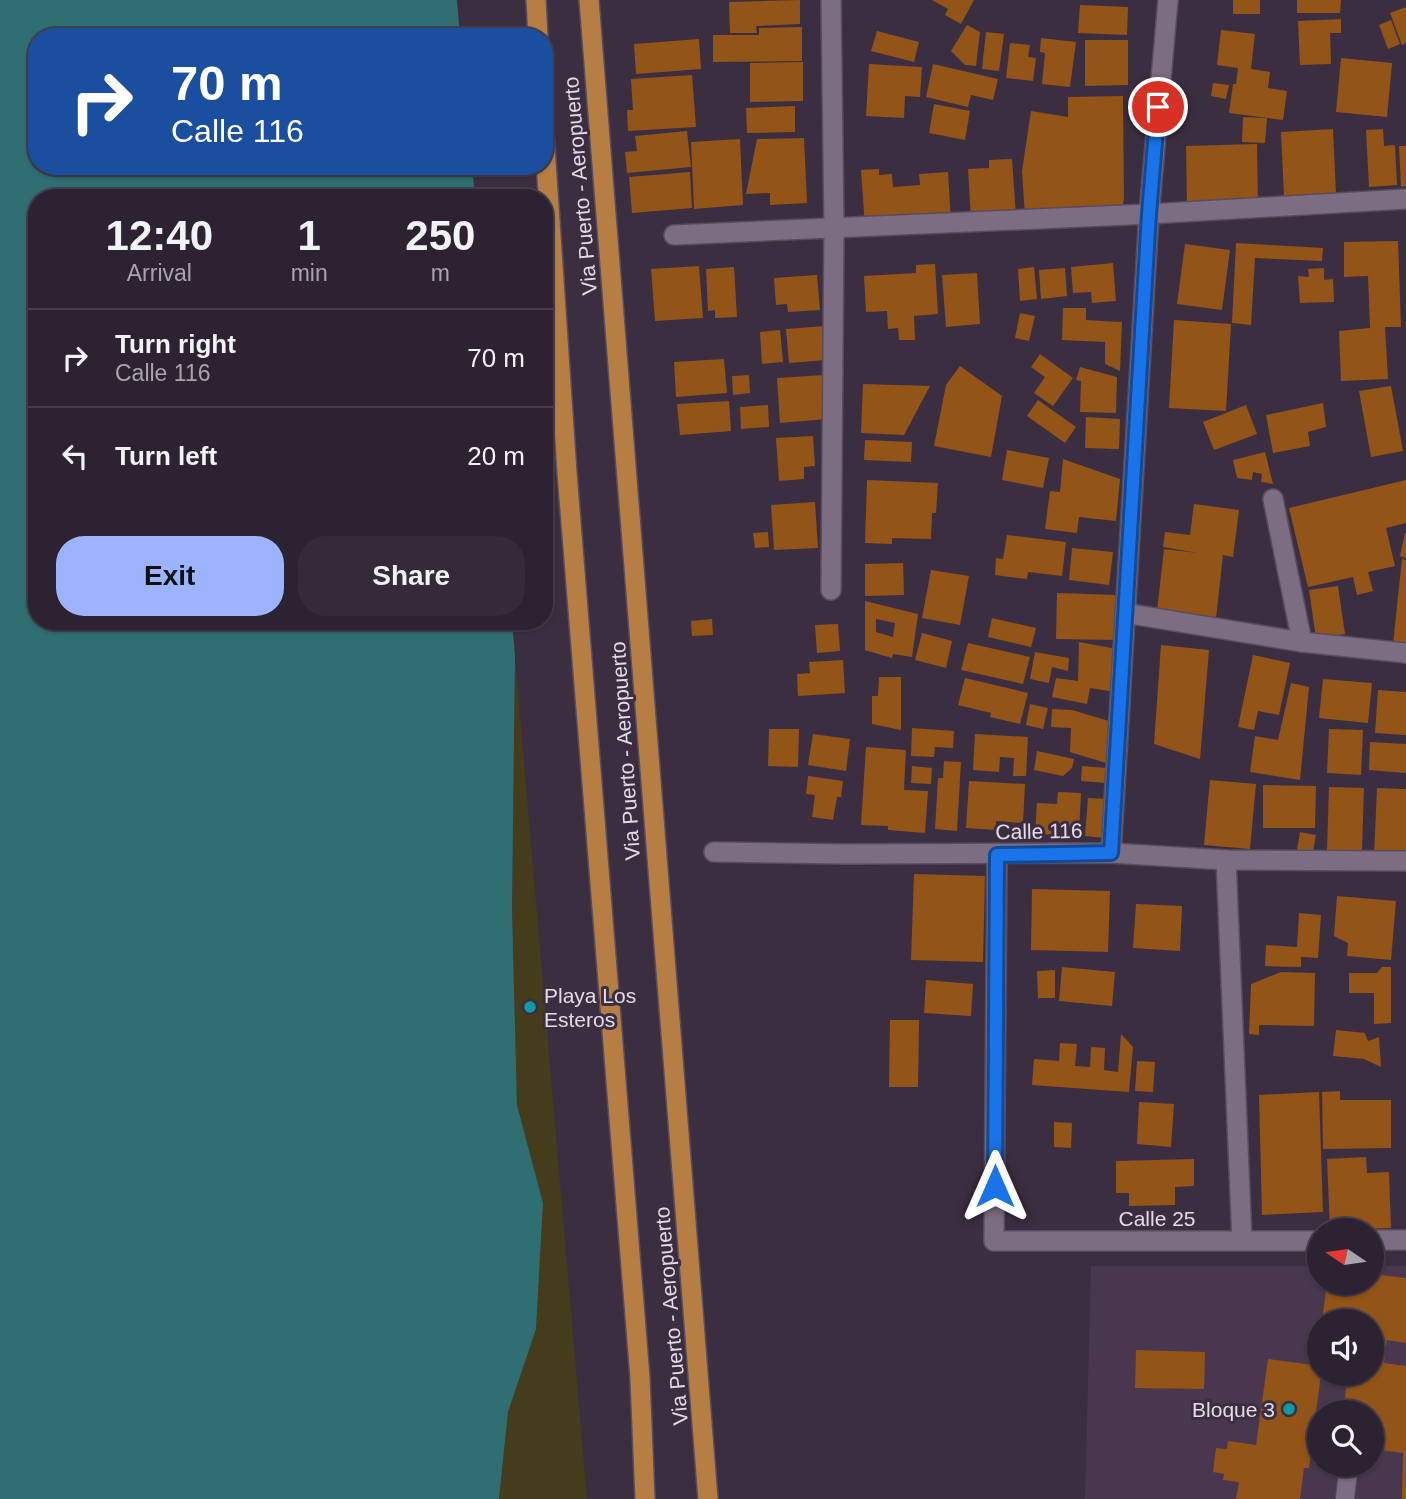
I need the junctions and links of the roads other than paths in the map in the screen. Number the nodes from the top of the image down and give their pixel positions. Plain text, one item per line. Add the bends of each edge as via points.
1 (536, 0) edge
2 (589, 0) edge
3 (831, 0) edge
4 (1168, 0) edge
5 (538, 28) edge
6 (1406, 199) edge
7 (1149, 214) junction
8 (834, 227) junction
9 (674, 235) dead end
10 (553, 265) edge
11 (1273, 499) dead end
12 (831, 590) dead end
13 (1125, 613) junction
14 (1302, 642) junction
15 (1406, 653) edge
16 (714, 852) dead end
17 (1111, 853) junction
18 (997, 855) junction
19 (1226, 860) junction
20 (1406, 861) edge
21 (1384, 1240) edge
22 (1406, 1240) edge
23 (1242, 1241) junction
24 (1307, 1241) edge
25 (1347, 1477) edge
26 (645, 1499) edge
27 (708, 1499) edge
28 (1345, 1499) edge

1 - 5 main road
2 - 27 main road, Via Puerto - Aeropuerto
3 - 8 street
4 - 7 street
6 - 7 street
7 - 8 street
7 - 13 street
8 - 9 street
8 - 12 street
10 - 26 main road, Via Puerto - Aeropuerto via 640,1378
11 - 14 street
13 - 14 street
13 - 17 street
14 - 15 street
16 - 18 street, Calle 116
17 - 18 street, Calle 116
17 - 19 street, Calle 116
18 - 23 street, Calle 25 via 994,1241
19 - 20 street, Calle 116
19 - 23 street
21 - 22 street
23 - 24 street, Calle 25
25 - 28 lane

